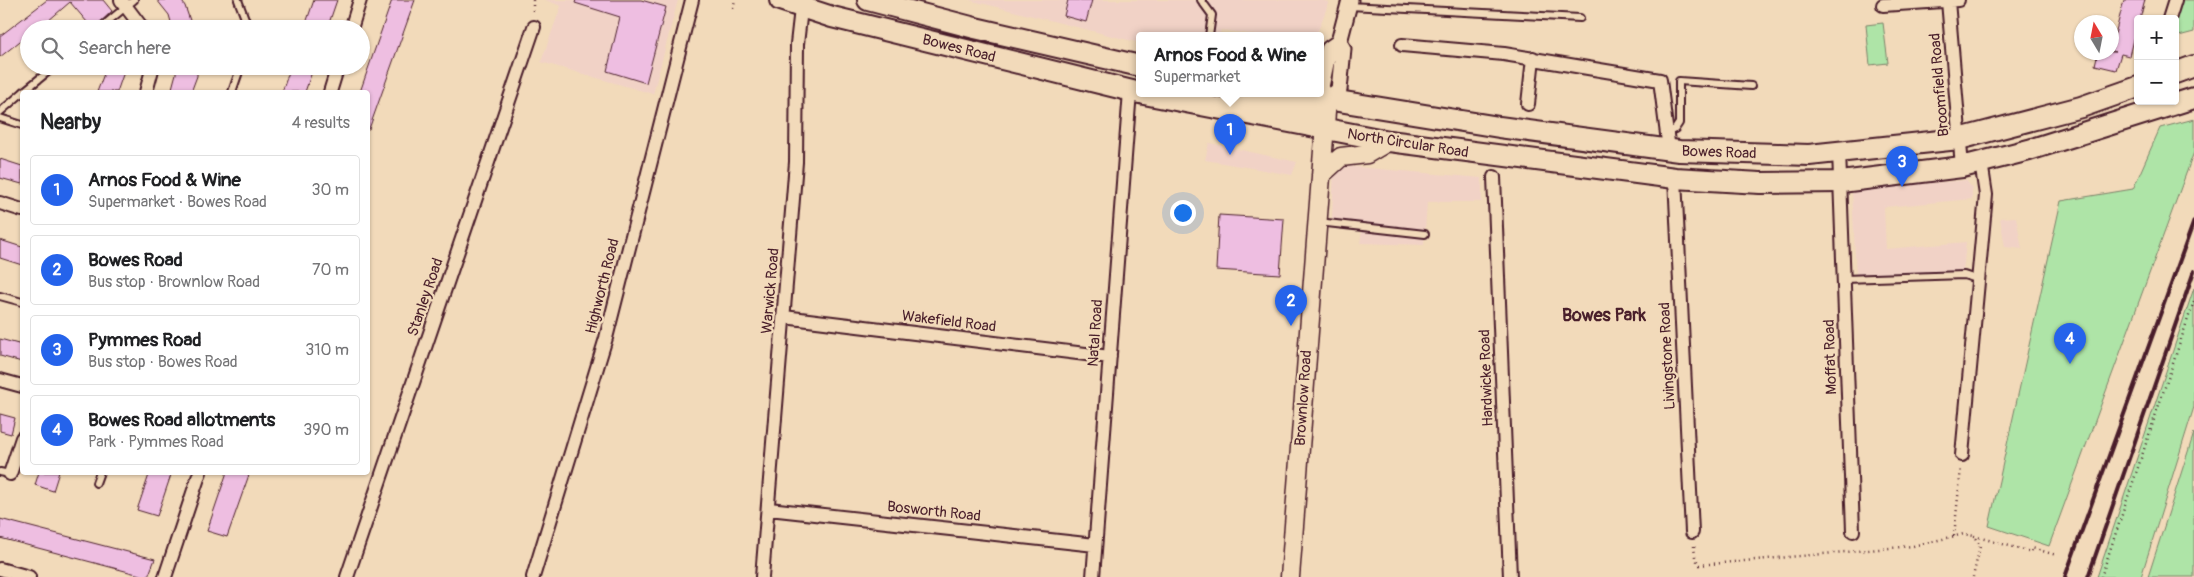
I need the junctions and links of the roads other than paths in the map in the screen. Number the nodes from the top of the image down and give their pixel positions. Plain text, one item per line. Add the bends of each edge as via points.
1 (238, 0) edge
2 (360, 0) edge
3 (692, 0) edge
4 (780, 0) edge
5 (868, 0) edge
6 (1202, 0) edge
7 (2175, 0) edge
8 (1953, 1) edge
9 (127, 2) edge
10 (801, 3) edge
11 (1349, 3) edge
12 (1883, 5) dead end
13 (2170, 15) edge
14 (1580, 18) dead end
15 (109, 20) edge
16 (138, 20) edge
17 (246, 20) edge
18 (354, 20) edge
19 (534, 27) dead end
20 (1210, 32) edge
21 (1402, 44) dead end
22 (1533, 58) junction
23 (1136, 65) edge
24 (2194, 66) edge
25 (2179, 72) edge
26 (1324, 73) edge
27 (44, 75) edge
28 (152, 75) edge
29 (238, 75) edge
30 (335, 75) edge
31 (1751, 86) dead end
32 (2134, 88) edge
33 (27, 90) edge
34 (147, 90) edge
35 (233, 90) edge
36 (331, 90) edge
37 (1136, 93) edge
38 (1324, 93) edge
39 (20, 95) edge
40 (1138, 97) edge
41 (1159, 97) edge
42 (1252, 97) edge
43 (1314, 97) edge
44 (1327, 99) junction
45 (2180, 101) edge
46 (1528, 104) dead end
47 (0, 112) edge
48 (0, 118) edge
49 (20, 124) edge
50 (1323, 129) junction
51 (1959, 139) junction
52 (1668, 140) junction
53 (1389, 141) junction
54 (1839, 152) junction
55 (1493, 156) joint
56 (1972, 164) junction
57 (1321, 176) junction
58 (1494, 177) dead end
59 (1675, 178) junction
60 (1841, 182) junction
61 (0, 203) edge
62 (20, 209) edge
63 (1316, 222) junction
64 (1424, 234) dead end
65 (1843, 279) junction
66 (1979, 280) junction
67 (0, 296) edge
68 (20, 301) edge
69 (784, 317) junction
70 (1110, 357) junction
71 (0, 380) edge
72 (20, 385) edge
73 (20, 442) edge
74 (1962, 455) road end
75 (5, 473) edge
76 (99, 475) edge
77 (199, 475) edge
78 (96, 483) dead end
79 (769, 509) junction
80 (1853, 531) dead end
81 (1692, 532) road end
82 (1096, 545) junction
83 (0, 570) edge
84 (29, 577) edge
85 (165, 577) edge
86 (346, 577) edge
87 (533, 577) edge
88 (762, 577) edge
89 (1093, 577) edge
90 (1290, 577) edge
91 (1510, 577) edge

1 - 17 lane
2 - 18 street
3 - 87 street, Highworth Road via 606,338
4 - 10 highway, Bowes Road
5 - 23 highway, Bowes Road
6 - 20 lane via 1212,15
7 - 13 street
8 - 12 street, Broomfield Road
8 - 51 street, Broomfield Road
9 - 15 lane
9 - 16 street
10 - 37 highway, Bowes Road via 832,17
10 - 69 street, Warwick Road via 797,44 796,162
11 - 14 lane
11 - 26 street via 1339,42 1329,49
19 - 86 street, Stanley Road
21 - 22 street
22 - 46 street
22 - 52 street via 1660,80
24 - 25 highway
27 - 33 lane
28 - 34 street
29 - 35 lane
30 - 36 street
31 - 52 lane via 1680,80 1679,124
32 - 51 highway, Bowes Road via 2081,107
38 - 44 street
39 - 47 lane
40 - 70 street, Natal Road
41 - 50 highway, Bowes Road
42 - 50 main road via 1310,108 1317,112
43 - 44 highway, Bowes Road
44 - 50 main road, Brownlow Road
44 - 52 highway, Bowes Road via 1499,127
45 - 56 highway, Bowes Road via 2029,150
48 - 49 lane
50 - 53 highway, North Circular Road
50 - 57 main road, Brownlow Road
51 - 54 highway, Bowes Road
51 - 56 street, Broomfield Road
52 - 54 highway, Bowes Road via 1809,155
53 - 55 highway, North Circular Road
53 - 57 main road via 1367,154 1340,157
54 - 60 street, Moffat Road
55 - 59 highway, Bowes Road
56 - 60 highway, Bowes Road
56 - 66 street, Broomfield Road via 1986,195
57 - 63 main road, Brownlow Road
58 - 91 street, Hardwicke Road
59 - 60 highway, Bowes Road via 1760,183
59 - 81 street, Livingstone Road
60 - 65 street, Moffat Road
61 - 62 street
63 - 64 lane
63 - 90 main road, Brownlow Road
65 - 66 lane via 1964,275
65 - 80 street, Moffat Road
66 - 74 street, Broomfield Road
67 - 68 lane
69 - 70 street, Wakefield Road
69 - 79 street, Warwick Road
70 - 82 street, Natal Road
71 - 72 street
73 - 75 street
76 - 78 lane
77 - 85 street
79 - 82 street, Bosworth Road
79 - 88 street, Warwick Road
82 - 89 street, Natal Road
83 - 84 street

